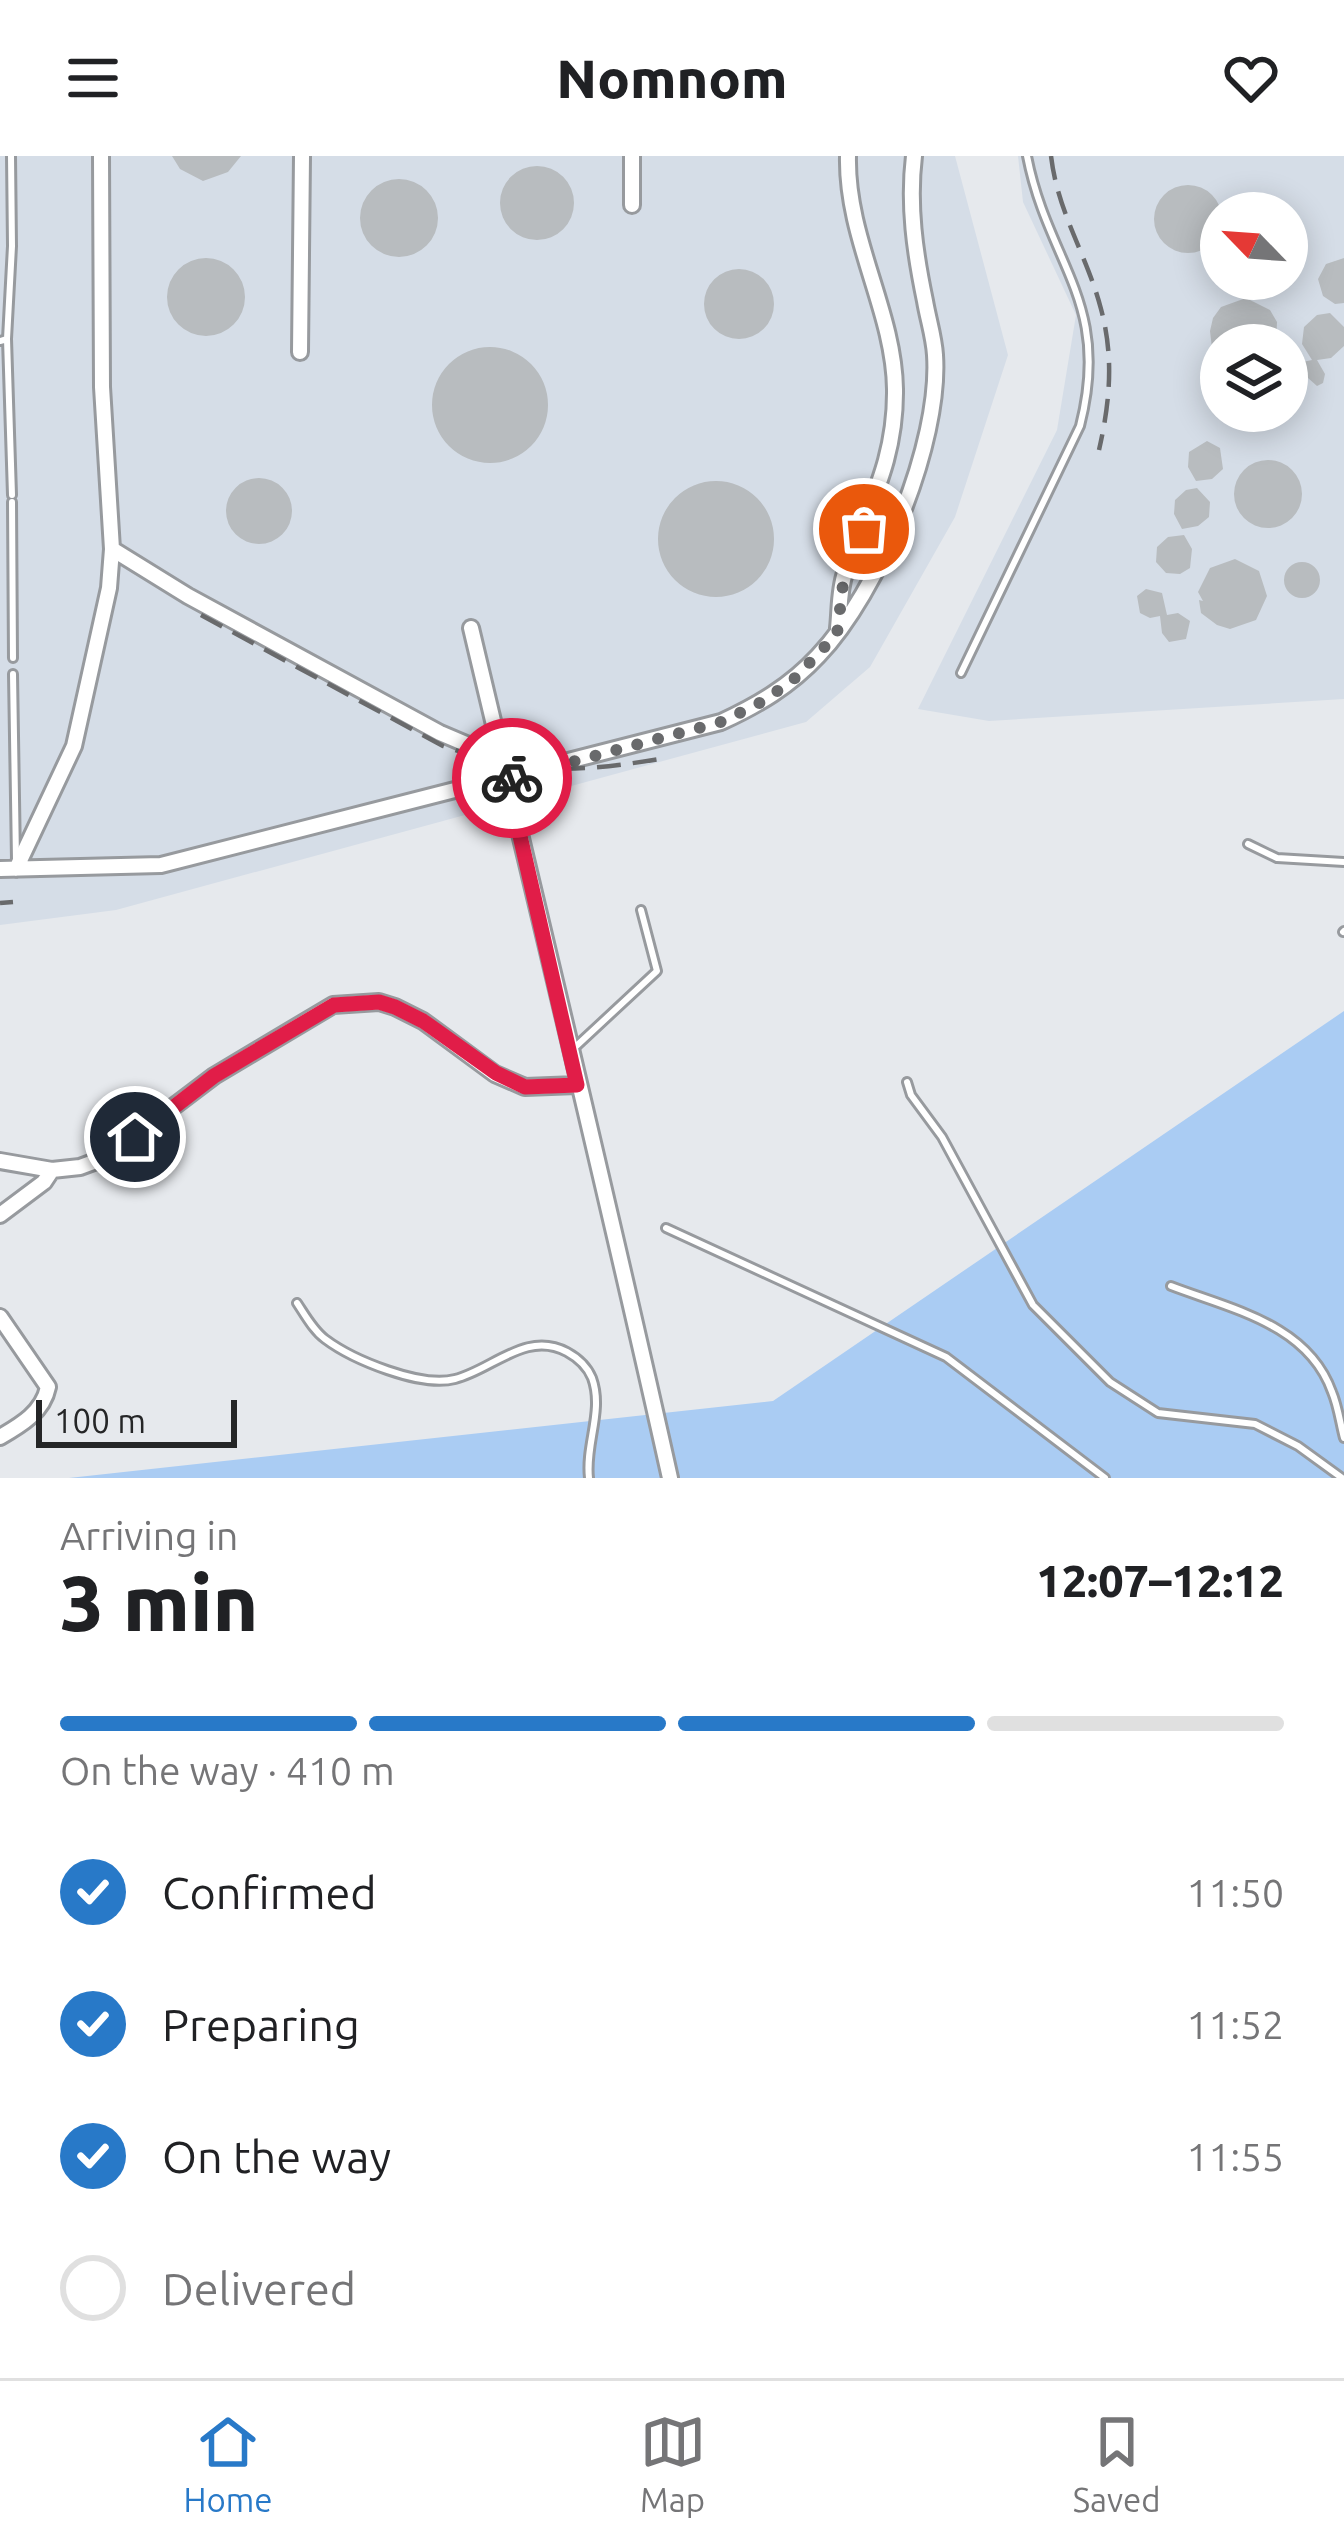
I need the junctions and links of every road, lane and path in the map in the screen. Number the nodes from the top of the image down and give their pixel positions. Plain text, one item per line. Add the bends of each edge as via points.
1 (11, 156) edge
2 (101, 156) edge
3 (302, 156) edge
4 (632, 156) edge
5 (848, 156) edge
6 (914, 156) edge
7 (1027, 156) edge
8 (632, 206) dead end
9 (12, 233) junction
10 (0, 234) edge
11 (4, 340) edge
12 (300, 352) dead end
13 (0, 472) edge
14 (11, 472) junction
15 (112, 549) junction
16 (471, 628) dead end
17 (837, 634) junction
18 (13, 658) dead end
19 (961, 673) dead end
20 (13, 674) dead end
21 (0, 686) edge
22 (14, 686) junction
23 (501, 754) junction
24 (507, 779) junction
25 (1249, 844) dead end
26 (1344, 862) edge
27 (8, 869) edge
28 (641, 910) dead end
29 (570, 1053) junction
30 (907, 1082) dead end
31 (577, 1085) junction
32 (0, 1161) edge
33 (52, 1170) junction
34 (0, 1215) edge
35 (666, 1228) dead end
36 (1171, 1286) dead end
37 (297, 1303) dead end
38 (0, 1318) edge
39 (0, 1437) edge
40 (1344, 1438) edge
41 (589, 1478) edge
42 (670, 1478) edge
43 (1105, 1478) edge
44 (1342, 1478) edge

1 - 9 lane
2 - 15 street
3 - 12 street
4 - 8 street
5 - 17 street via 857,236 895,381 895,422 878,495 844,576
6 - 17 street via 912,214 936,390 904,506
7 - 19 lane via 1084,311 1088,397
9 - 10 lane
9 - 11 lane
11 - 14 lane
13 - 14 lane
14 - 18 lane
15 - 23 street via 440,733
15 - 27 street via 104,624 74,746
16 - 23 street
17 - 24 street via 791,682 721,722
20 - 22 lane
21 - 22 lane
22 - 27 lane
23 - 24 street
24 - 27 street via 161,865
24 - 29 street
25 - 26 lane via 1277,858
28 - 29 lane via 657,971
29 - 31 street
30 - 44 lane via 1033,1305 1097,1370 1158,1413 1255,1424
31 - 33 street via 525,1087 395,1007 334,1005 214,1076 107,1157
31 - 42 street
32 - 33 street
33 - 34 street
35 - 43 lane via 946,1357
36 - 40 lane via 1268,1322 1297,1342 1332,1391
37 - 41 lane via 322,1337 434,1382 519,1349 560,1348 590,1371 596,1391
38 - 39 street via 48,1387 26,1422

